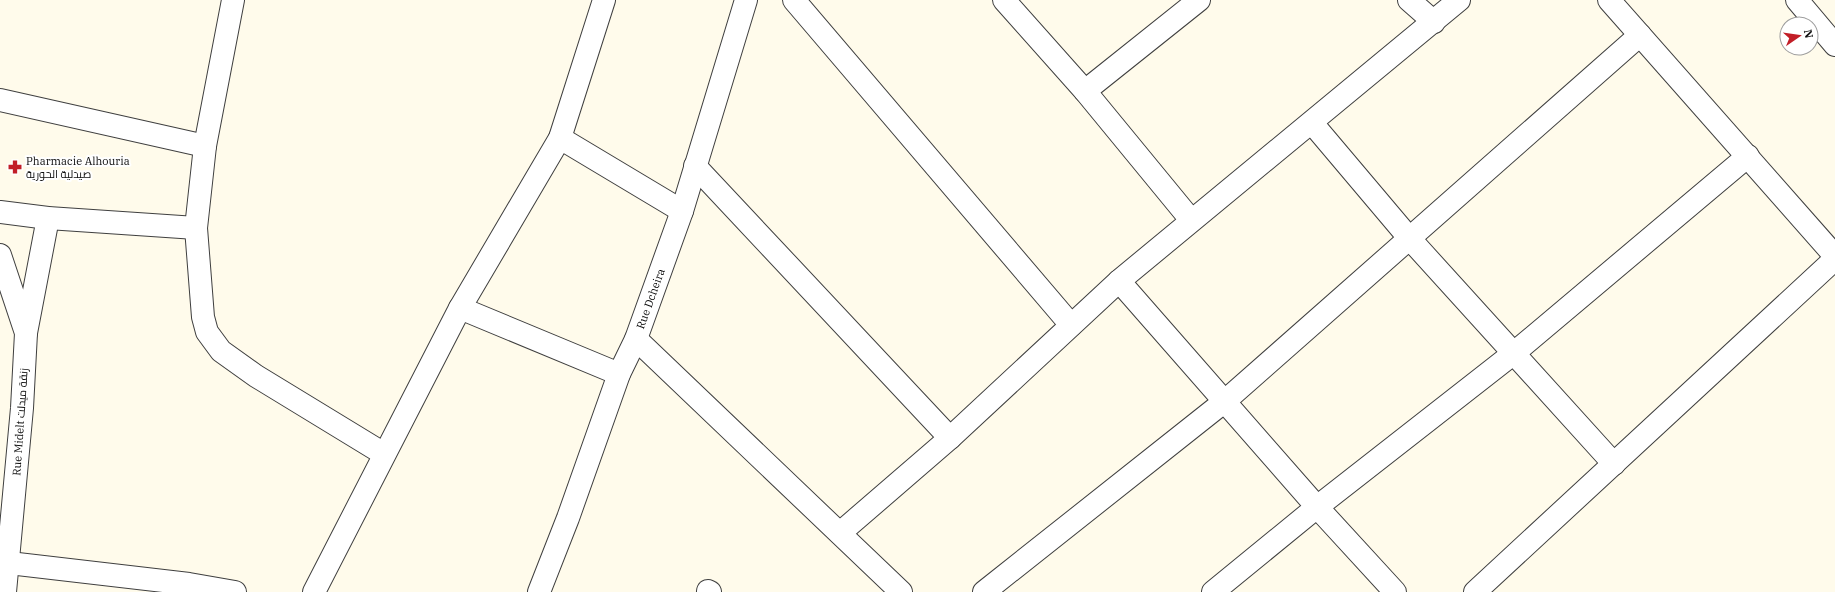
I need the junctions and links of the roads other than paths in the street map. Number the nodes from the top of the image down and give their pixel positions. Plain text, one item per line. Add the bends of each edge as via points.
1 (233, 0) edge
2 (604, 0) edge
3 (746, 0) edge
4 (794, 0) edge
5 (1004, 0) edge
6 (1199, 0) edge
7 (1409, 0) edge
8 (1459, 0) edge
9 (1610, 0) edge
10 (1797, 0) edge
11 (1434, 22) junction
12 (1640, 34) junction
13 (1835, 44) edge
14 (1084, 91) junction
15 (0, 100) edge
16 (1312, 123) junction
17 (560, 138) junction
18 (205, 146) junction
19 (1748, 156) junction
20 (695, 166) junction
21 (682, 211) junction
22 (0, 212) edge
23 (48, 218) junction
24 (1191, 220) junction
25 (196, 228) junction
26 (1410, 239) junction
27 (0, 255) edge
28 (1835, 256) edge
29 (1835, 259) edge
30 (1119, 281) junction
31 (460, 308) junction
32 (1071, 325) junction
33 (26, 333) junction
34 (636, 338) junction
35 (1514, 353) junction
36 (619, 374) junction
37 (1225, 401) junction
38 (950, 438) junction
39 (384, 454) junction
40 (1614, 464) junction
41 (1317, 507) junction
42 (840, 533) junction
43 (9, 563) junction
44 (5, 592) edge
45 (235, 592) edge
46 (314, 592) edge
47 (539, 592) edge
48 (901, 592) edge
49 (984, 592) edge
50 (1213, 592) edge
51 (1395, 592) edge
52 (1475, 592) edge

1 - 18 street
2 - 17 street
3 - 20 street, Rue Dcheira
4 - 32 street
5 - 14 street
6 - 14 street
7 - 11 street
8 - 11 street
9 - 12 street
10 - 13 street
11 - 16 street
12 - 19 street
12 - 26 street
14 - 24 street
15 - 18 street
16 - 24 street
16 - 26 street
17 - 21 street
17 - 31 street
18 - 25 street
19 - 28 street
19 - 35 street
20 - 21 street, Rue Dcheira
20 - 38 street
21 - 34 street, Rue Dcheira
22 - 23 street
23 - 25 street
23 - 33 street
24 - 30 street
25 - 39 street via 203,317 207,332 221,351 256,376
26 - 35 street
26 - 37 street
27 - 33 street, Rue Midelt زنقة ميدلت
29 - 40 street
30 - 32 street
30 - 37 street
31 - 36 street
31 - 39 street
32 - 38 street
33 - 43 street, Rue Midelt زنقة ميدلت
34 - 36 street, Rue Dcheira
34 - 42 street
35 - 40 street
35 - 41 street
36 - 47 street, Rue Dcheira
37 - 41 street
37 - 49 street
38 - 42 street
39 - 46 street
40 - 52 street
41 - 50 street
41 - 51 street
42 - 48 street
43 - 44 street, Rue Midelt زنقة ميدلت
43 - 45 street via 189,584

